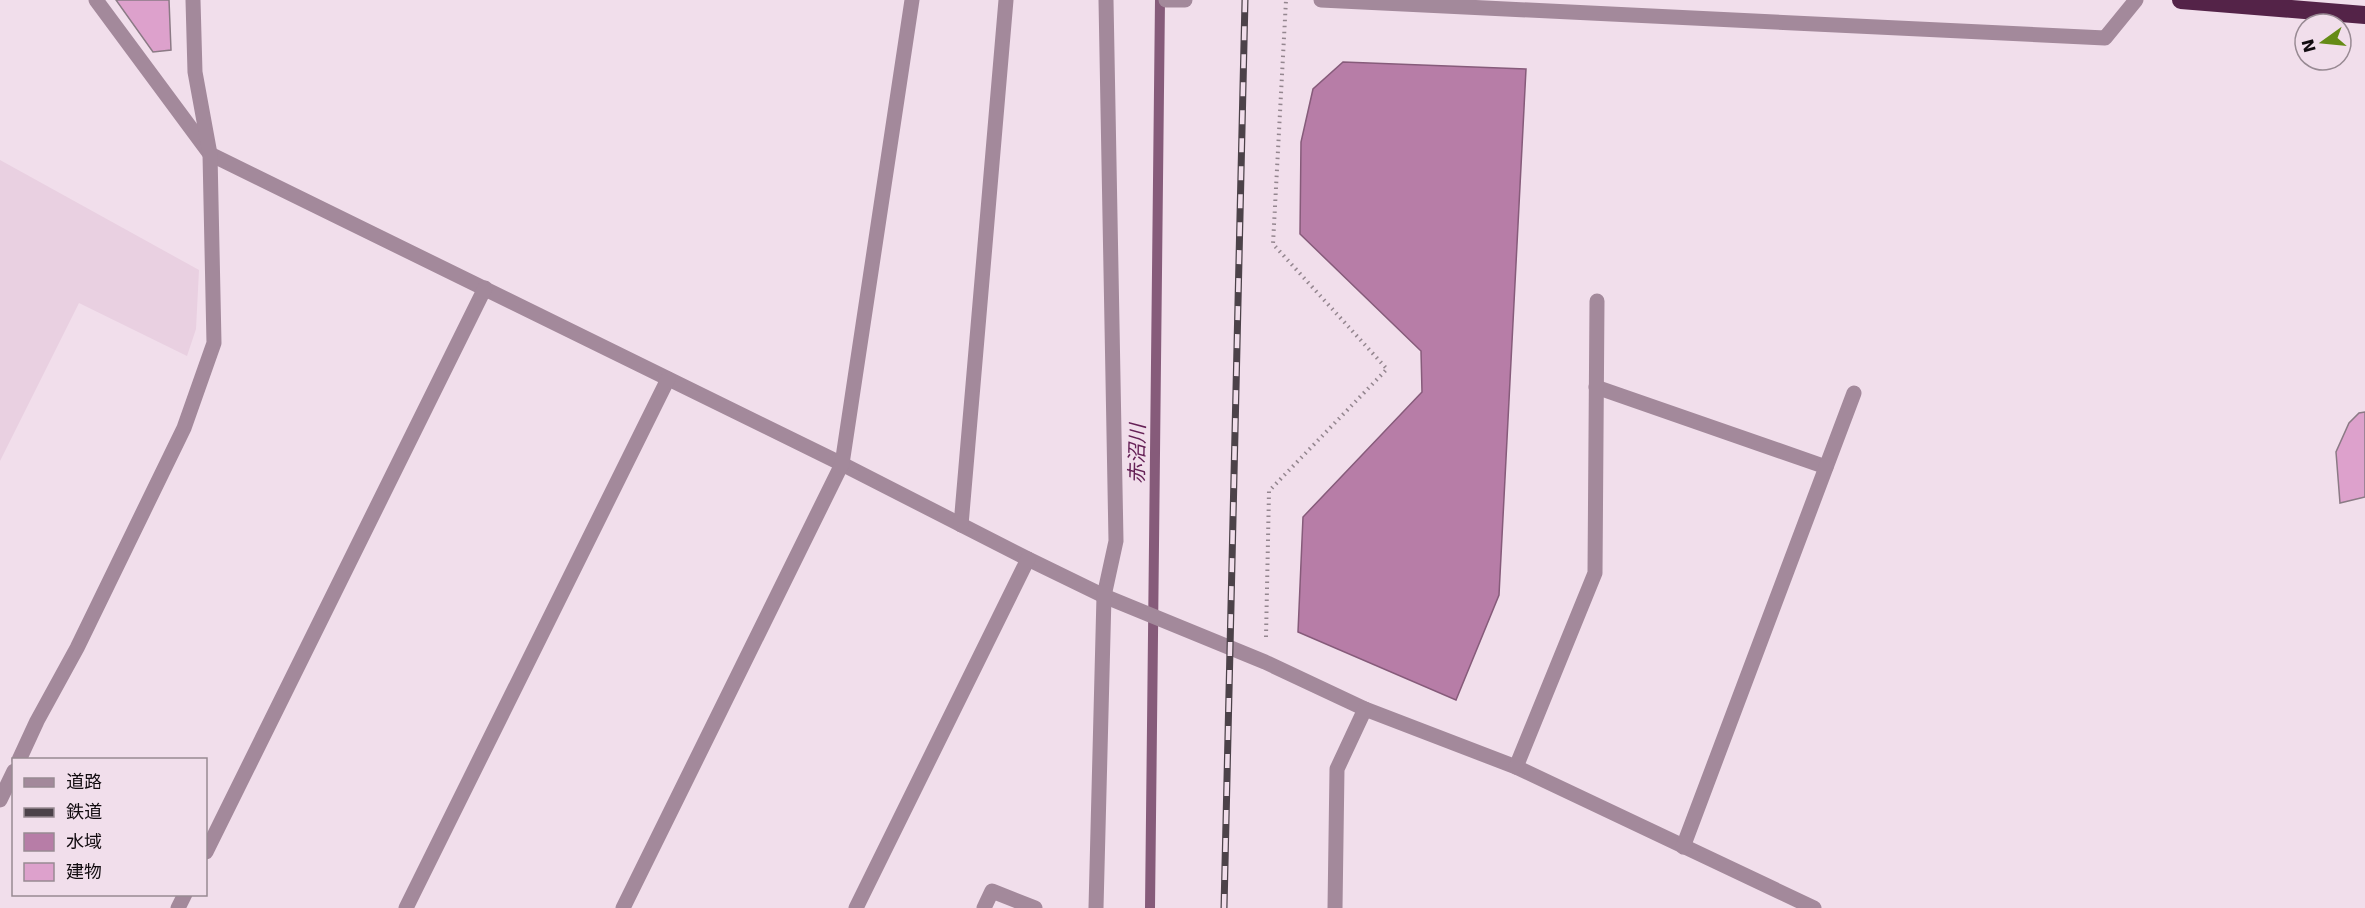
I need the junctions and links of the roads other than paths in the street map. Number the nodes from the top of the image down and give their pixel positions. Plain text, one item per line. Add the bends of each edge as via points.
1 (96, 0) edge
2 (193, 0) edge
3 (912, 0) edge
4 (1006, 0) edge
5 (1106, 0) edge
6 (1166, 0) edge
7 (1185, 0) edge
8 (1321, 0) edge
9 (2136, 0) edge
10 (2181, 0) edge
11 (2365, 15) edge
12 (210, 154) junction
13 (486, 288) junction
14 (1597, 301) dead end
15 (668, 379) junction
16 (1596, 387) junction
17 (1854, 393) dead end
18 (842, 464) junction
19 (1826, 467) junction
20 (962, 525) junction
21 (1028, 559) junction
22 (1104, 596) junction
23 (1365, 709) junction
24 (19, 758) edge
25 (1516, 767) junction
26 (12, 775) edge
27 (0, 800) edge
28 (1683, 847) junction
29 (207, 850) edge
30 (1805, 906) edge
31 (406, 908) edge
32 (623, 908) edge
33 (856, 908) edge
34 (984, 908) edge
35 (1035, 908) edge
36 (1096, 908) edge
37 (1335, 908) edge

1 - 12 street
2 - 12 street via 195,72
3 - 18 street
4 - 20 street
5 - 22 street via 1116,541
6 - 7 street
8 - 9 street via 2104,38
10 - 11 highway
12 - 13 street
12 - 24 street via 214,343 184,428
13 - 15 street
13 - 29 street
14 - 16 street
15 - 18 street
15 - 31 street
16 - 19 street
16 - 25 street via 1595,573
17 - 19 street
18 - 20 street
18 - 32 street
19 - 28 street
20 - 21 street
21 - 22 street
21 - 33 street
22 - 23 street via 1265,662
22 - 36 street
23 - 25 street
23 - 37 street via 1337,769
25 - 28 street
26 - 27 street
28 - 30 street
34 - 35 street via 992,891

